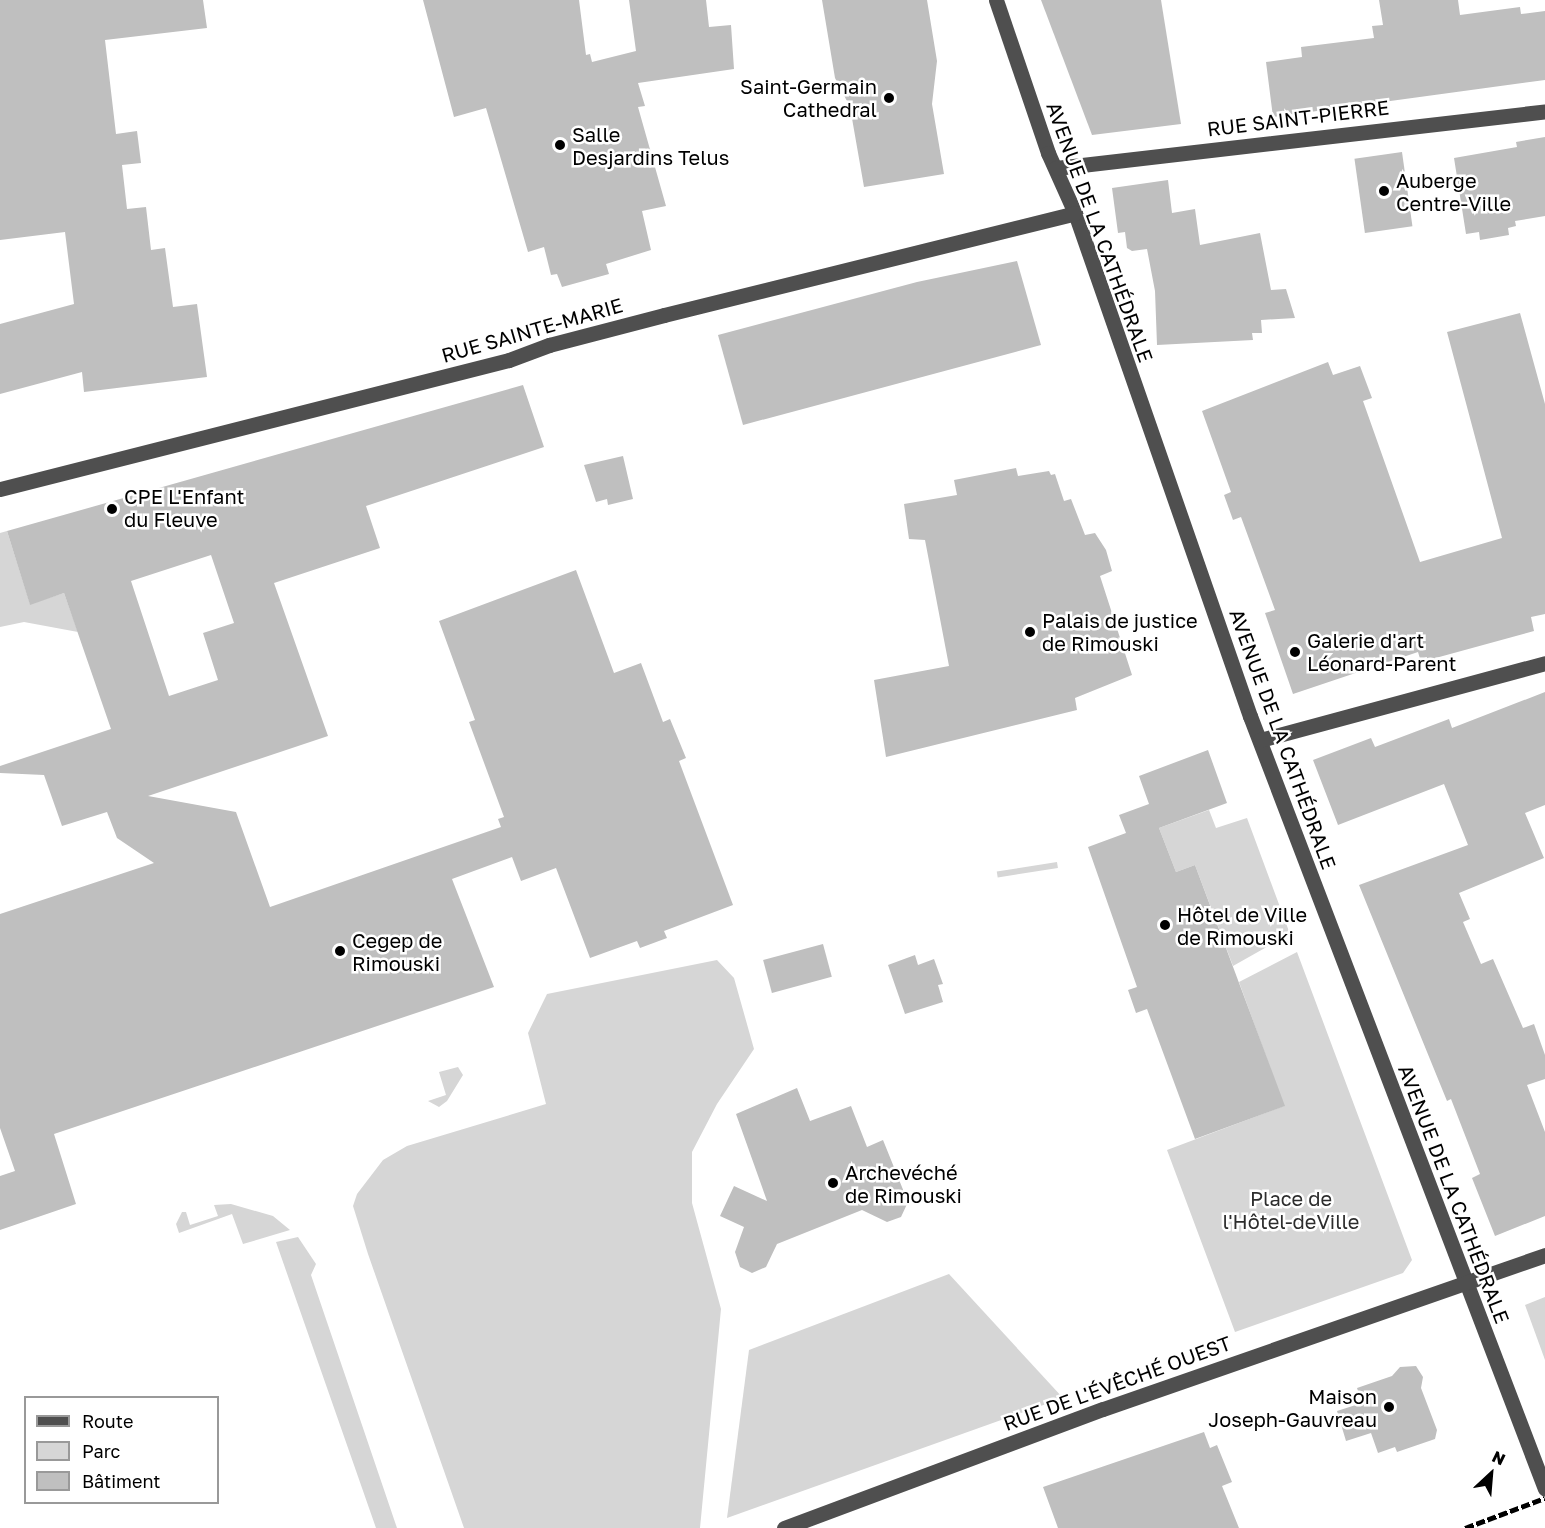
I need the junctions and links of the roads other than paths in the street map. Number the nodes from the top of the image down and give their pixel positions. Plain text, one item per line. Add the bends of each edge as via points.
1 (996, 0) edge
2 (1545, 111) edge
3 (1056, 168) junction
4 (1075, 213) junction
5 (0, 489) edge
6 (1545, 663) edge
7 (1260, 740) junction
8 (1545, 1255) edge
9 (1466, 1281) junction
10 (1545, 1489) edge
11 (784, 1528) edge

1 - 3 street, AVENUE DE LA CATHÉDRALE
2 - 3 street, RUE SAINT-PIERRE
3 - 4 street, AVENUE DE LA CATHÉDRALE
4 - 5 street, RUE SAINTE-MARIE via 664,315 549,345 509,360
4 - 7 street, AVENUE DE LA CATHÉDRALE
6 - 7 street
7 - 9 street, AVENUE DE LA CATHÉDRALE
8 - 9 street, RUE DE L'ÉVÊCHÉ OUEST
9 - 10 street, AVENUE DE LA CATHÉDRALE
9 - 11 street, RUE DE L'ÉVÊCHÉ OUEST via 1103,1409

